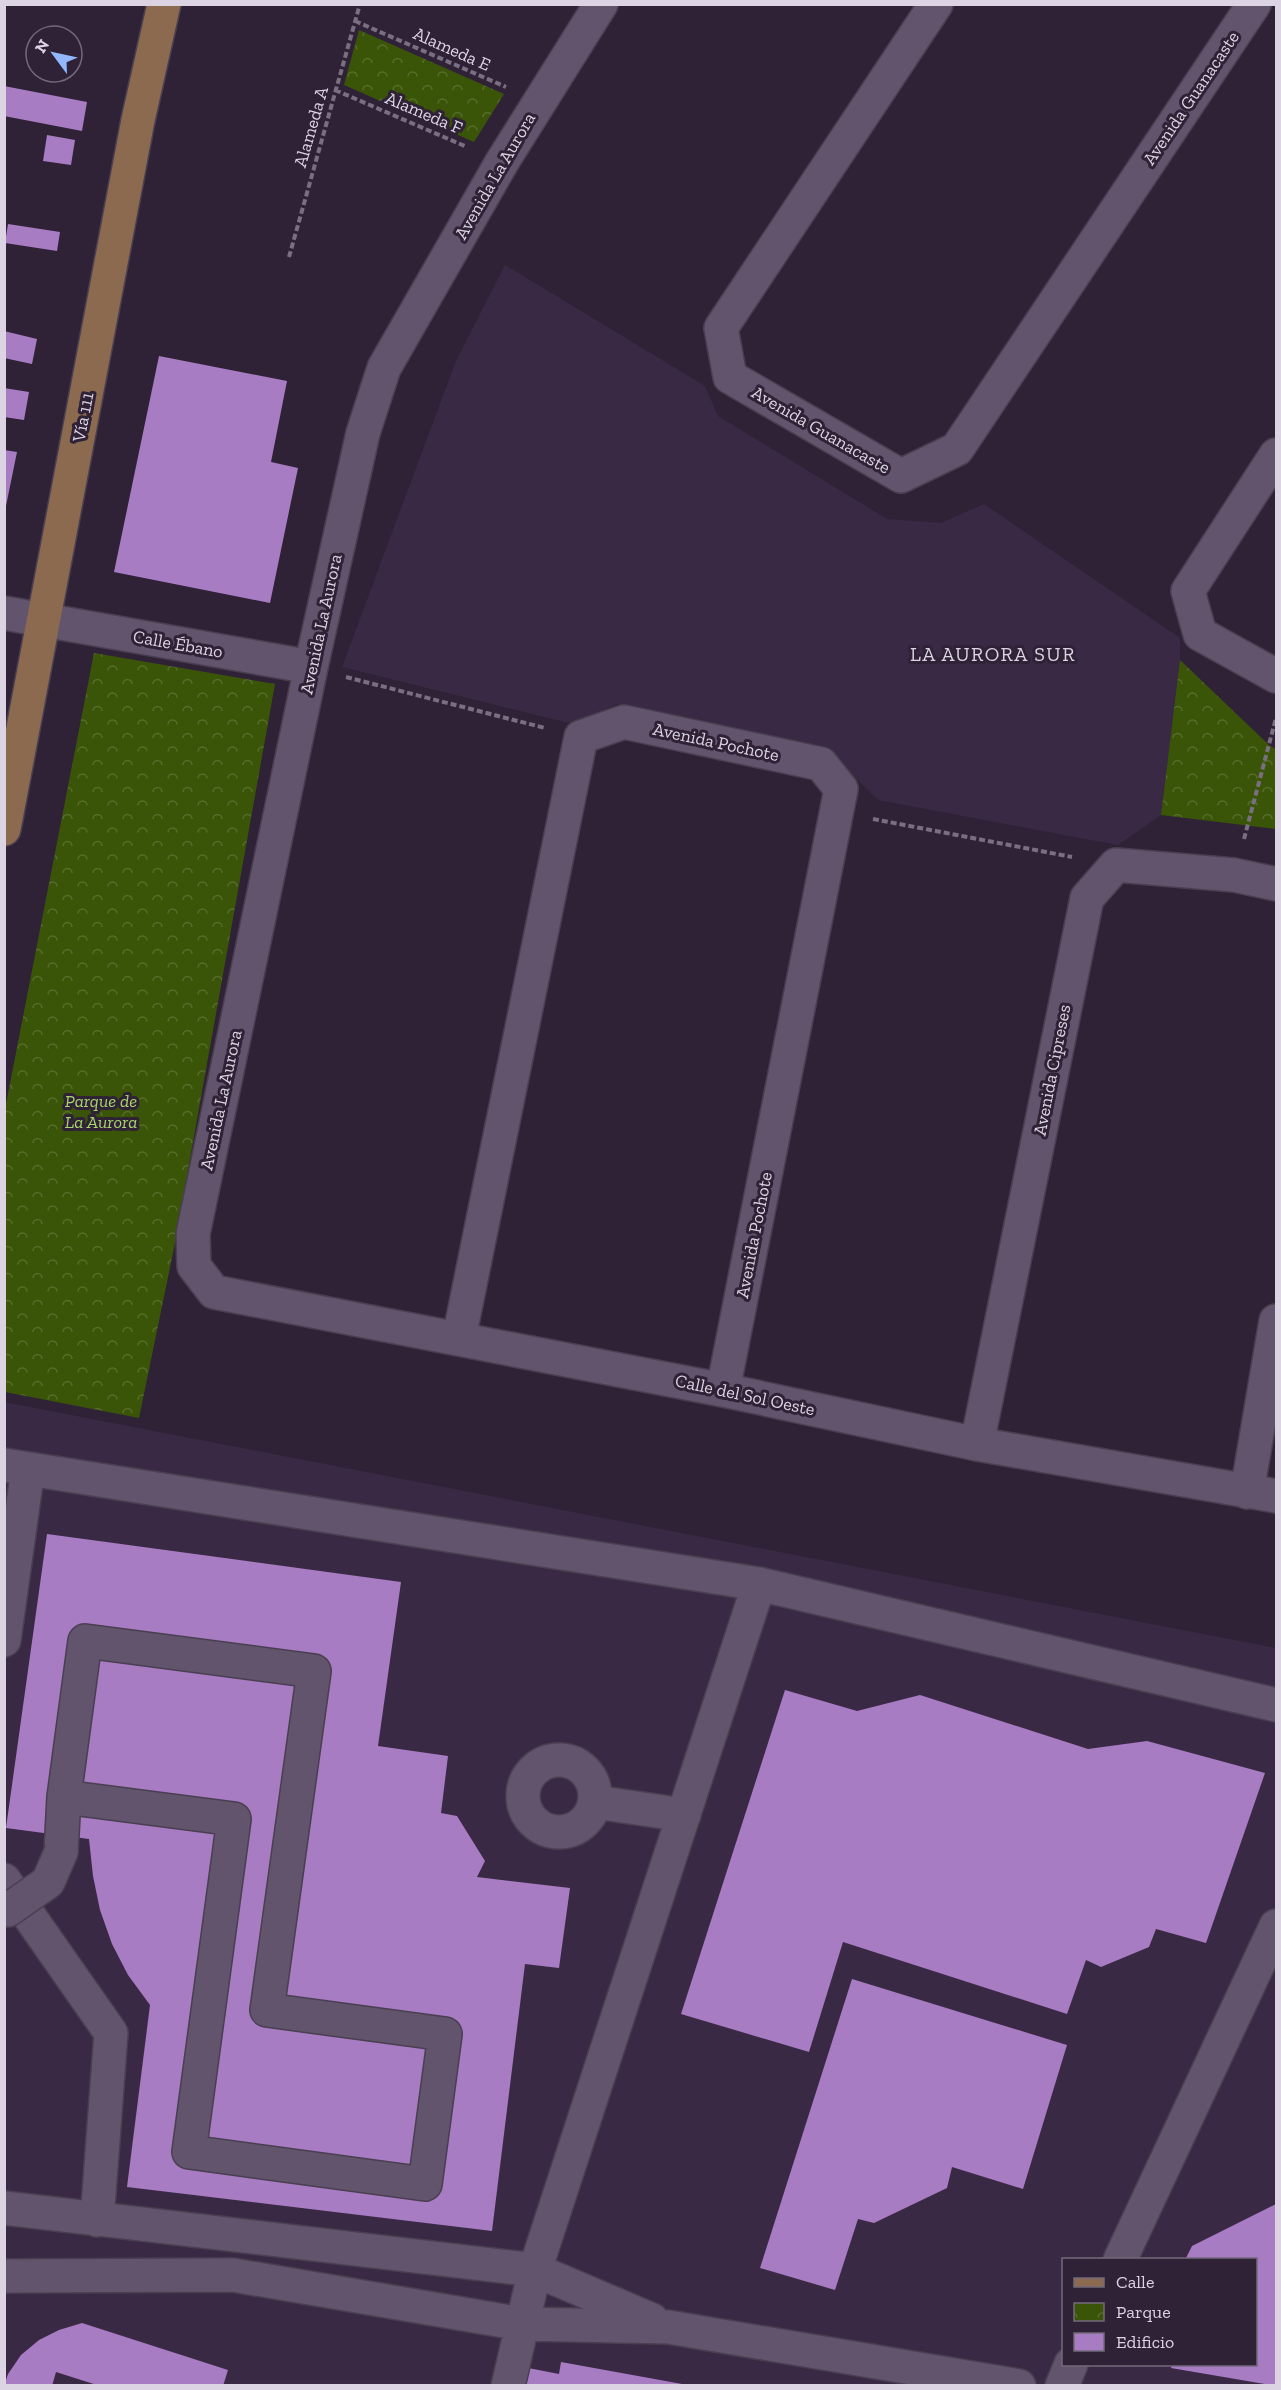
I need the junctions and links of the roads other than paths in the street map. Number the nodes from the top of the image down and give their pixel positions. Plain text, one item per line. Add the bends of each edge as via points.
1 (164, 4) edge
2 (601, 4) edge
3 (936, 4) edge
4 (1254, 4) edge
5 (1276, 455) edge
6 (4, 613) edge
7 (45, 621) junction
8 (311, 667) junction
9 (1276, 676) edge
10 (4, 830) edge
11 (1276, 884) edge
12 (214, 1292) joint
13 (1276, 1321) edge
14 (459, 1338) junction
15 (723, 1390) junction
16 (977, 1444) junction
17 (16, 1467) edge
18 (1262, 1494) edge
19 (759, 1584) junction
20 (4, 1640) edge
21 (1276, 1705) edge
22 (64, 1797) junction
23 (595, 1802) dead end
24 (684, 1815) junction
25 (4, 1880) edge
26 (4, 1910) edge
27 (1276, 1926) edge
28 (4, 2208) edge
29 (96, 2220) junction
30 (1120, 2258) edge
31 (534, 2270) junction
32 (4, 2276) edge
33 (522, 2324) junction
34 (668, 2326) junction
35 (1070, 2366) edge
36 (508, 2385) edge
37 (1019, 2385) edge
38 (1062, 2385) edge

1 - 7 main road, Vía 111 via 138,120
2 - 8 street, Avenida La Aurora via 538,101 384,368 363,433
3 - 4 street, Avenida Guanacaste via 721,327 729,377 901,476 957,449
5 - 9 street via 1188,591 1200,634
6 - 7 street, Calle Ébano
7 - 8 street, Calle Ébano
7 - 10 main road, Vía 111
8 - 12 street, Avenida La Aurora via 193,1234 194,1266
11 - 16 street, Avenida Cipreses via 1234,875 1116,865 1087,898
12 - 14 street, Calle del Sol Oeste
13 - 18 street
14 - 15 street, Calle del Sol Oeste
14 - 15 street, Avenida Pochote via 581,737 624,722 820,764 841,789
15 - 16 street, Calle del Sol Oeste
16 - 18 street, Calle del Sol Oeste
17 - 19 street
17 - 20 street
19 - 21 street
19 - 24 street
22 - 22 street via 234,1819 189,2152 425,2184 445,2034 267,2010 314,1671 85,1641
22 - 26 street, bridge via 61,1852 48,1882
23 - 24 street
24 - 31 street
25 - 29 street via 111,2033
27 - 30 street
28 - 29 street
29 - 31 street
31 - 33 street
31 - 34 street
32 - 33 street via 233,2275
33 - 34 street
33 - 36 street
34 - 37 street
35 - 38 street

